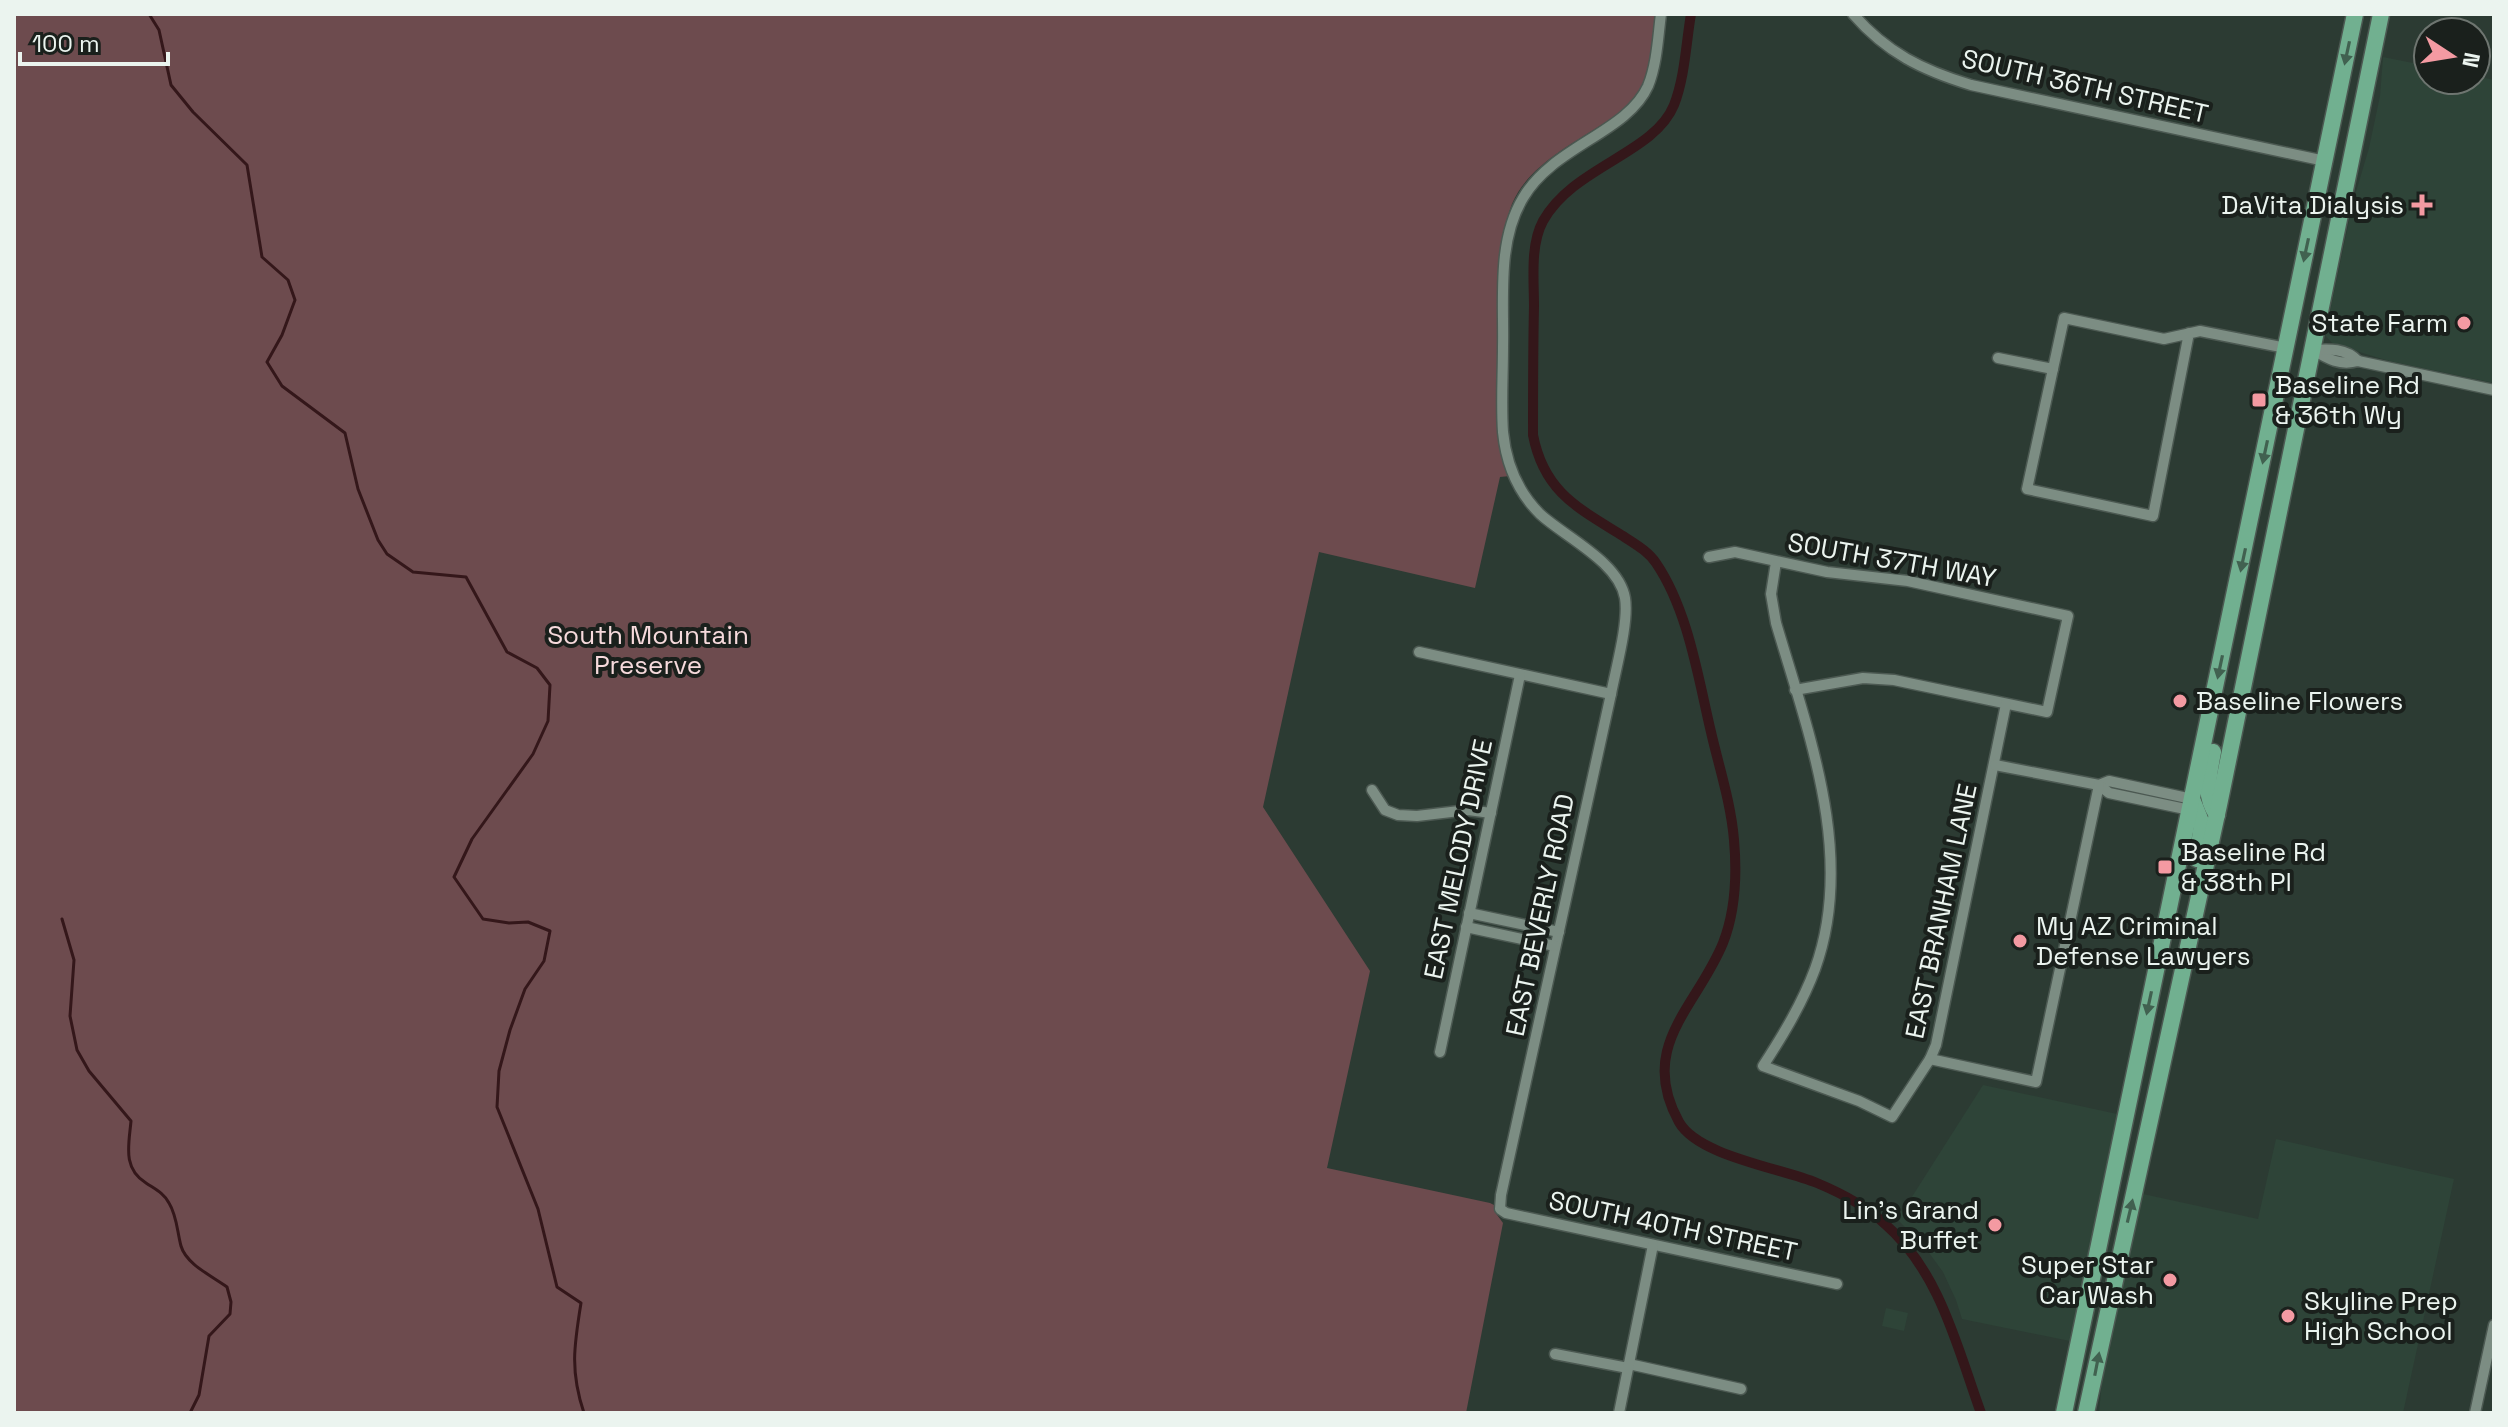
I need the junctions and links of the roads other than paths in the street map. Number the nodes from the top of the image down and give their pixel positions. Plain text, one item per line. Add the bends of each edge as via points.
1 (1661, 14) edge
2 (1853, 14) edge
3 (2355, 14) edge
4 (2381, 14) edge
5 (2325, 161) junction
6 (2351, 166) junction
7 (2189, 333) junction
8 (2286, 348) junction
9 (2313, 350) junction
10 (1998, 358) dead end
11 (2053, 369) junction
12 (2494, 390) edge
13 (1709, 557) dead end
14 (1776, 562) junction
15 (2236, 591) junction
16 (2262, 596) junction
17 (1419, 652) dead end
18 (1520, 675) junction
19 (1795, 690) junction
20 (1611, 694) junction
21 (2006, 704) junction
22 (1995, 765) junction
23 (2099, 785) junction
24 (1372, 790) dead end
25 (2204, 807) junction
26 (1491, 813) junction
27 (1469, 913) junction
28 (1466, 927) junction
29 (1559, 932) junction
30 (1555, 946) junction
31 (1440, 1052) dead end
32 (1930, 1059) junction
33 (1500, 1209) joint
34 (1653, 1245) junction
35 (1837, 1284) dead end
36 (2086, 1308) junction
37 (2107, 1314) junction
38 (2494, 1325) edge
39 (1555, 1354) dead end
40 (1629, 1366) junction
41 (1741, 1389) dead end
42 (1619, 1413) edge
43 (2064, 1413) edge
44 (2086, 1413) edge
45 (2475, 1413) edge

1 - 20 street, EAST BEVERLY ROAD via 1652,74 1639,101 1537,178 1515,216 1506,252 1506,454 1514,478 1540,513 1614,573 1625,598
2 - 5 street, SOUTH 36TH STREET via 1908,61 1971,85
3 -> 5 main road
4 - 6 main road
5 - 6 main road
5 -> 8 main road
6 - 9 main road
7 - 8 street
7 - 11 street via 2164,339 2064,318
7 - 11 street via 2153,516 2027,489
8 - 9 main road
8 -> 15 main road
9 - 12 street via 2330,349 2358,361
9 - 16 main road
10 - 11 street
13 - 14 street, SOUTH 37TH WAY via 1735,552
14 - 19 street via 1771,594
14 - 21 street, SOUTH 37TH WAY via 1908,581 2068,616 2047,712
15 - 16 main road
15 -> 25 main road via 2210,716
16 - 25 main road
17 - 18 street
18 - 20 street
18 - 26 street, EAST MELODY DRIVE
19 - 21 street via 1863,678 1894,680
19 - 32 street, EAST BRANHAM LANE via 1826,811 1832,857 1827,920 1796,1014 1763,1066 1892,1117
20 - 29 street, EAST BEVERLY ROAD
21 - 22 street, EAST BRANHAM LANE
22 - 23 street
22 - 32 street, EAST BRANHAM LANE
23 - 25 street via 2109,793
23 - 32 street via 2036,1082
24 - 26 street via 1385,810 1398,815
25 -> 36 main road
37 -> 25 main road via 2199,899
26 - 27 street, EAST MELODY DRIVE
27 - 28 street, EAST MELODY DRIVE
27 - 29 street
28 - 30 street
28 - 31 street, EAST MELODY DRIVE
29 - 30 street, EAST BEVERLY ROAD
30 - 33 street, EAST BEVERLY ROAD
33 - 34 street, SOUTH 40TH STREET
34 - 35 street, SOUTH 40TH STREET
34 - 40 street
36 - 37 main road
36 - 43 main road
44 -> 37 main road
38 - 45 street
39 - 40 street
40 - 41 street
40 - 42 street

